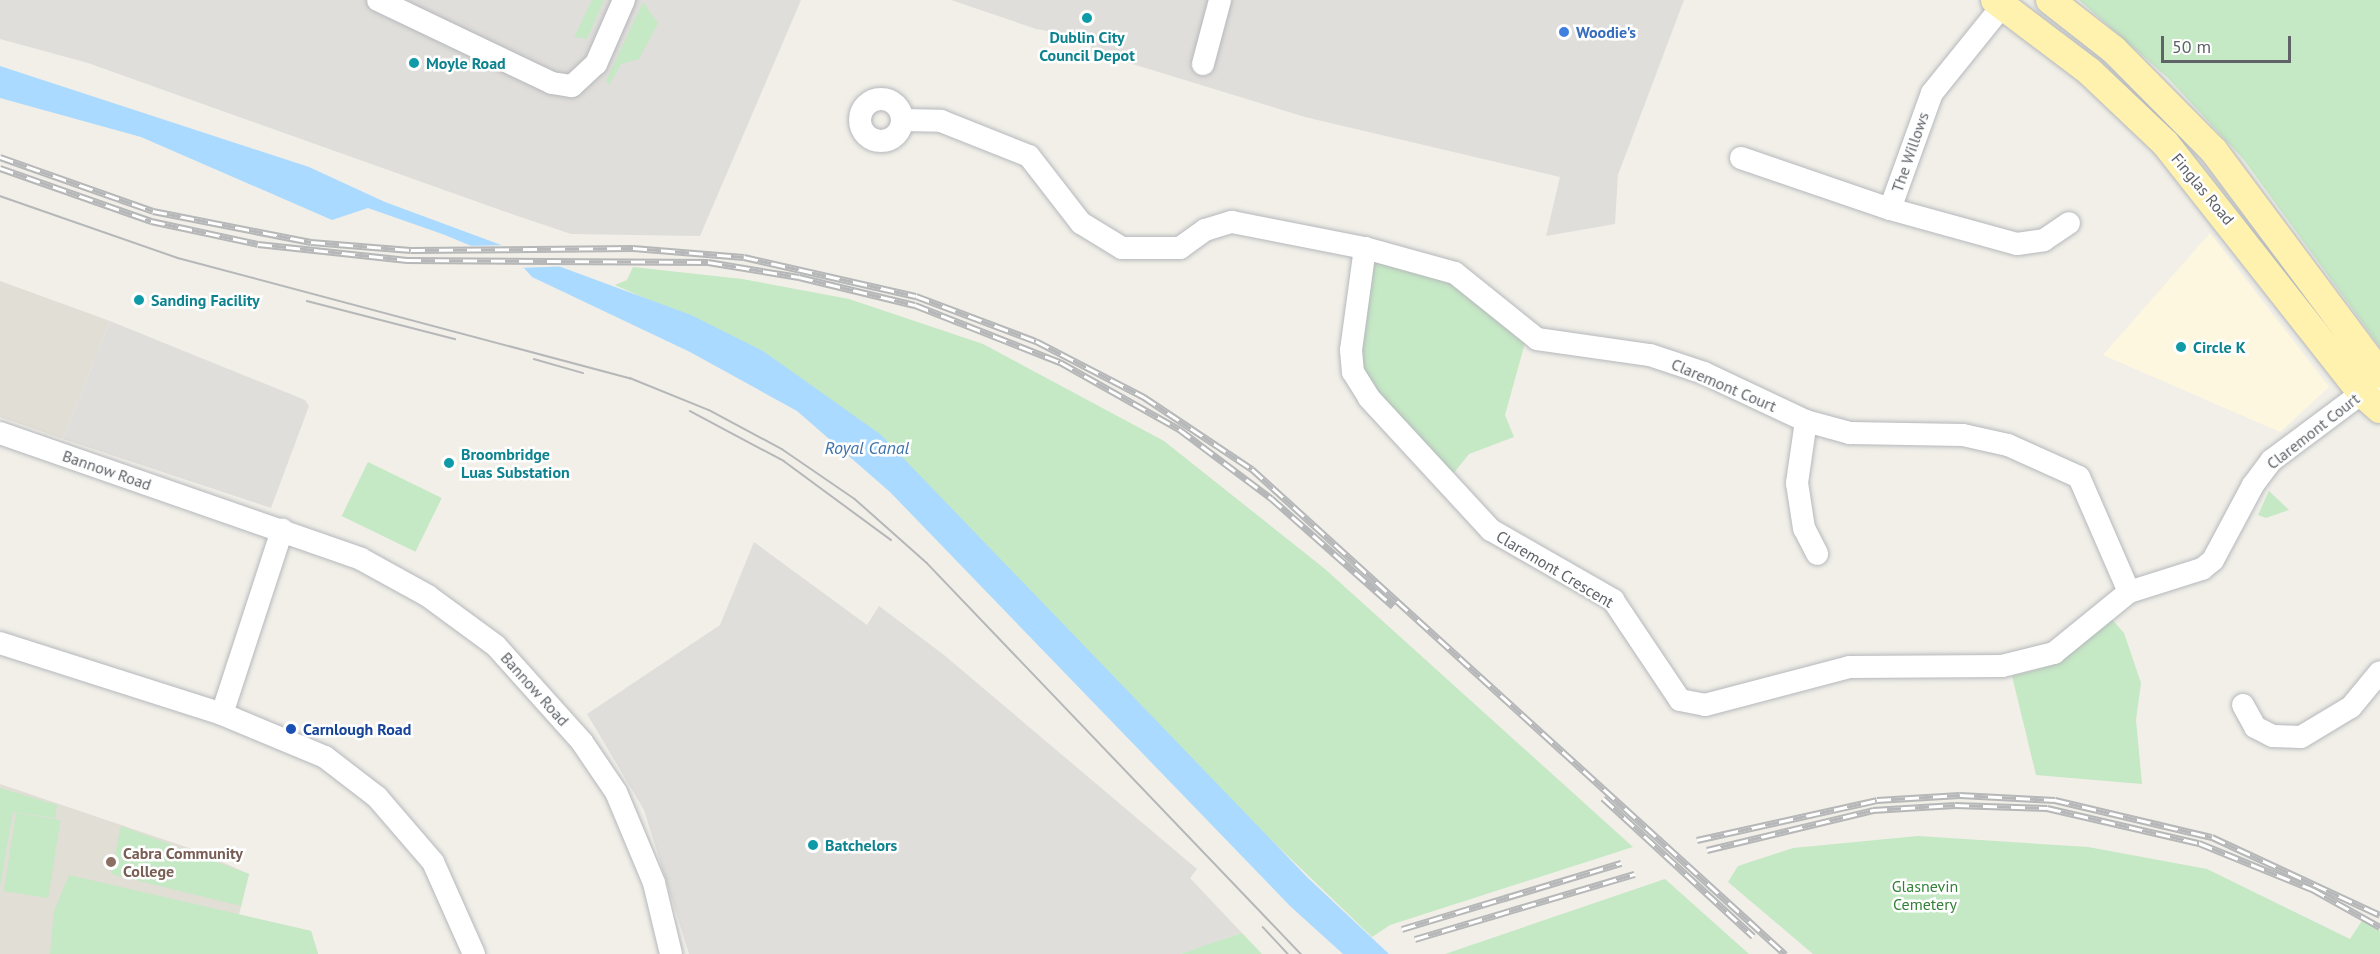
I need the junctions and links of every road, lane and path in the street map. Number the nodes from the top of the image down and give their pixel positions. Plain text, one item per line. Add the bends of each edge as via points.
1 (378, 0) edge
2 (624, 0) edge
3 (1220, 0) edge
4 (2050, 0) edge
5 (2002, 2) edge
6 (1203, 64) dead end
7 (902, 120) dead end
8 (1741, 159) dead end
9 (1890, 209) junction
10 (2068, 223) dead end
11 (1365, 248) junction
12 (2376, 389) edge
13 (1806, 421) junction
14 (0, 433) edge
15 (282, 530) junction
16 (1817, 554) dead end
17 (2129, 592) junction
18 (0, 643) edge
19 (2380, 672) edge
20 (2243, 705) dead end
21 (222, 714) junction
22 (474, 954) edge
23 (671, 954) edge

1 - 2 street via 552,83 572,86 596,64
3 - 6 street
4 - 12 main road, Finglas Road via 2114,50 2214,151
5 - 9 street, The Willows via 1932,93
5 - 12 main road, Finglas Road via 2090,71 2165,143
7 - 11 street, Claremont Court via 941,121 1029,156 1081,223 1122,248 1180,248 1205,230 1232,222
8 - 9 street, The Willows
9 - 10 street via 2017,244 2044,240
11 - 13 street, Claremont Court via 1455,273 1537,339 1650,355 1704,373
11 - 17 street, Claremont Crescent via 1351,350 1353,372 1369,398 1491,530 1613,600 1680,700 1705,705 1850,667 2025,662 2054,653
12 - 17 street, Claremont Court via 2272,460 2253,485 2213,560 2202,569
13 - 16 street via 1797,483 1804,528
13 - 17 street, Claremont Court via 1850,433 1963,435 2063,467 2079,477 2089,494
14 - 15 street, Bannow Road
15 - 21 street
15 - 23 street, Bannow Road via 389,572 496,646 525,676 582,742 615,792 654,883
18 - 21 street
19 - 20 street via 2351,706 2301,737 2273,736 2255,727
21 - 22 street via 325,757 376,797 433,862

